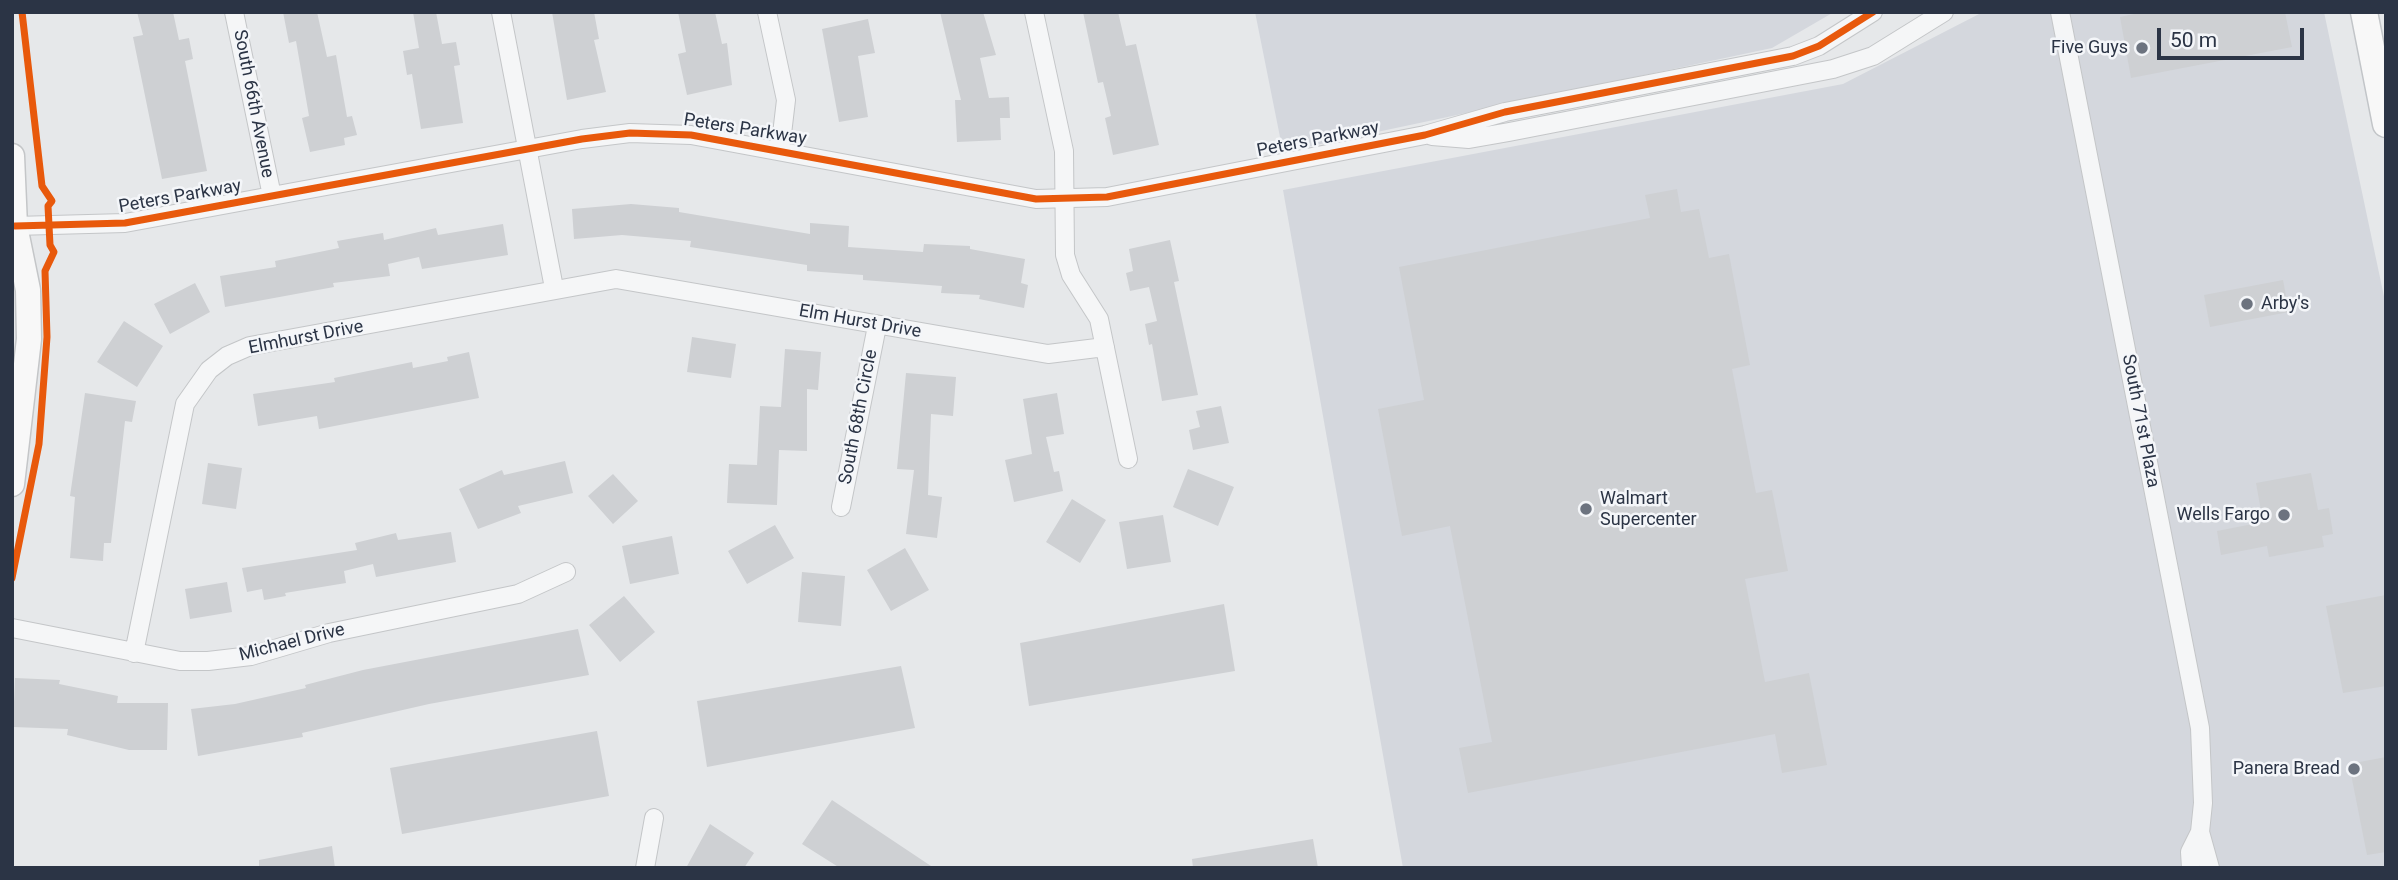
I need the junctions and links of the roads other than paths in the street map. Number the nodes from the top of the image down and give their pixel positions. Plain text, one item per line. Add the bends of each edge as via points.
1 (234, 12) edge
2 (501, 12) edge
3 (767, 12) edge
4 (1034, 12) edge
5 (1873, 12) edge
6 (1944, 12) edge
7 (2060, 12) edge
8 (2364, 12) edge
9 (2386, 124) edge
10 (1426, 135) junction
11 (528, 149) junction
12 (780, 151) junction
13 (12, 156) edge
14 (272, 196) junction
15 (1064, 200) junction
16 (14, 235) edge
17 (616, 279) joint
18 (554, 288) junction
19 (877, 326) junction
20 (1105, 347) junction
21 (1128, 459) dead end
22 (12, 484) edge
23 (841, 507) dead end
24 (566, 572) dead end
25 (12, 628) edge
26 (134, 653) junction
27 (654, 818) dead end
28 (2200, 832) junction
29 (645, 868) edge
30 (2190, 868) edge
31 (2210, 868) edge

1 - 14 street, South 66th Avenue
2 - 11 street
3 - 12 street via 786,100
4 - 15 street via 1064,151
5 - 10 street via 1819,46 1793,56 1505,112
6 - 10 street via 1873,56 1833,69 1469,139
7 - 28 street, South 71st Plaza via 2200,728 2204,766
8 - 9 main road
10 - 15 street, Peters Parkway via 1107,197
11 - 12 street, Peters Parkway via 630,133 691,135
11 - 14 street, Peters Parkway
11 - 18 street
12 - 15 street, Peters Parkway via 1036,199
13 - 16 street
14 - 16 street, Peters Parkway via 125,223
15 - 20 street via 1063,242 1068,266 1099,319
16 - 22 street via 28,290 29,339
17 - 18 street, Elmhurst Drive
17 - 19 street, Elm Hurst Drive
18 - 26 street, Elmhurst Drive via 250,346 209,370 185,404 181,419
19 - 20 street, Elm Hurst Drive via 1048,354
19 - 23 street, South 68th Circle
20 - 21 street
24 - 26 street, Michael Drive via 518,594 329,633 251,656 180,661
25 - 26 street, Michael Drive
27 - 29 street
28 - 30 street, South 71st Plaza via 2189,852
28 - 31 street, South 71st Plaza

